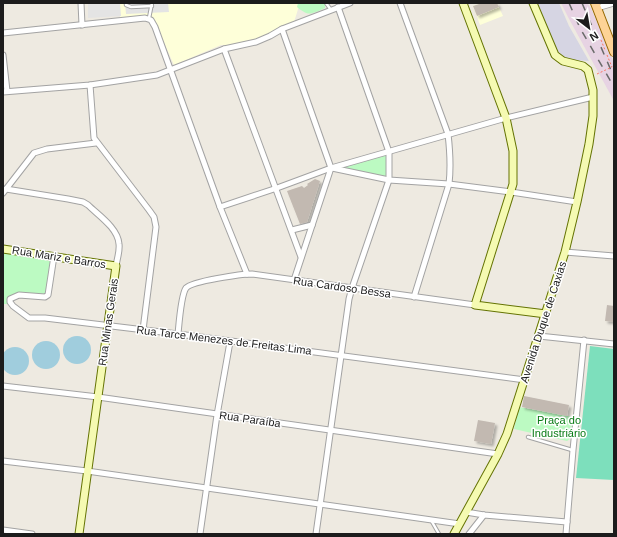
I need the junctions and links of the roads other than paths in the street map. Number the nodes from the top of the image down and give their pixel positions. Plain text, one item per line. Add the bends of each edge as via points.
1 (82, 3) edge
2 (126, 3) edge
3 (326, 3) edge
4 (350, 3) edge
5 (400, 3) edge
6 (463, 3) edge
7 (533, 3) edge
8 (614, 3) edge
9 (152, 5) edge
10 (596, 6) edge
11 (338, 7) junction
12 (331, 10) junction
13 (149, 18) junction
14 (82, 25) junction
15 (282, 29) junction
16 (3, 33) edge
17 (224, 49) junction
18 (614, 52) edge
19 (3, 55) edge
20 (170, 70) junction
21 (90, 85) junction
22 (5, 92) edge
23 (593, 97) junction
24 (506, 118) junction
25 (448, 134) junction
26 (96, 143) junction
27 (389, 152) junction
28 (331, 168) junction
29 (389, 180) junction
30 (449, 184) junction
31 (276, 188) junction
32 (5, 191) edge
33 (511, 192) junction
34 (577, 202) junction
35 (220, 207) junction
36 (312, 225) junction
37 (292, 230) junction
38 (3, 249) edge
39 (565, 252) junction
40 (54, 256) junction
41 (614, 256) edge
42 (301, 257) junction
43 (116, 266) junction
44 (246, 274) junction
45 (294, 280) junction
46 (352, 288) junction
47 (414, 297) junction
48 (475, 305) junction
49 (546, 314) junction
50 (107, 326) junction
51 (143, 330) junction
52 (178, 334) junction
53 (539, 336) junction
54 (584, 340) junction
55 (230, 342) junction
56 (614, 344) edge
57 (341, 356) junction
58 (525, 380) junction
59 (3, 386) edge
60 (98, 397) junction
61 (217, 415) junction
62 (330, 430) junction
63 (528, 437) dead end
64 (573, 450) junction
65 (498, 454) junction
66 (3, 461) edge
67 (87, 471) junction
68 (207, 489) junction
69 (320, 505) junction
70 (466, 512) junction
71 (484, 515) junction
72 (431, 520) junction
73 (567, 522) junction
74 (460, 524) junction
75 (3, 530) edge
76 (32, 534) edge
77 (79, 534) edge
78 (200, 534) edge
79 (316, 534) edge
80 (438, 534) edge
81 (454, 534) edge
82 (469, 534) edge
83 (566, 534) edge

1 - 14 street
2 - 9 lane via 131,7
3 - 12 lane
4 - 11 street
5 - 25 street
6 - 24 main road
7 - 23 main road, Avenida Duque de Caxias via 555,55 563,61 587,69 592,82
8 - 10 street
9 - 13 lane
10 - 18 main road
11 - 12 street
11 - 27 street
12 - 15 street
13 - 14 street
13 - 20 street via 155,27
14 - 16 street
15 - 17 street via 256,42
15 - 28 street
17 - 20 street
17 - 31 street
19 - 22 street
20 - 21 street via 157,75
20 - 35 street
21 - 22 street
21 - 26 street
23 - 24 street
23 - 34 main road, Avenida Duque de Caxias via 589,144
24 - 25 street
24 - 33 main road via 513,151
25 - 27 street
25 - 30 street via 451,161
26 - 32 street via 34,153
26 - 51 street via 149,210 155,222 156,232
27 - 28 street
27 - 29 street
28 - 29 street
28 - 31 street
28 - 36 street
29 - 30 street
29 - 46 street
30 - 33 street
30 - 47 street
31 - 35 street
31 - 37 street
32 - 43 street, Rua Minas Gerais via 77,200 88,205 118,236 120,246
33 - 34 street
33 - 48 main road
34 - 39 main road, Avenida Duque de Caxias
35 - 44 street
36 - 37 street
36 - 42 street
37 - 42 street
38 - 40 main road, Rua Mariz e Barros
39 - 41 street
39 - 49 main road, Avenida Duque de Caxias
40 - 43 main road, Rua Mariz e Barros
40 - 50 street, Rua Tarce Menezes de Freitas Lima via 48,295 17,296 10,299 11,304 29,318
42 - 45 street
43 - 50 main road, Rua Minas Gerais
44 - 45 street, Rua Cardoso Bessa
44 - 52 street, Rua Cardoso Bessa via 188,286 183,296
45 - 46 street, Rua Cardoso Bessa
46 - 47 street, Rua Cardoso Bessa
46 - 57 street
47 - 48 street, Rua Cardoso Bessa
48 - 49 main road, Rua Cardoso Bessa
49 - 53 main road, Avenida Duque de Caxias
50 - 51 street, Rua Tarce Menezes de Freitas Lima
50 - 60 main road, Rua Minas Gerais
51 - 52 street, Rua Tarce Menezes de Freitas Lima
52 - 55 street, Rua Tarce Menezes de Freitas Lima
53 - 54 street
53 - 58 main road, Avenida Duque de Caxias
54 - 56 street
54 - 64 street
55 - 57 street, Rua Tarce Menezes de Freitas Lima
55 - 61 street
57 - 58 street, Rua Tarce Menezes de Freitas Lima
57 - 62 street
58 - 65 main road, Avenida Duque de Caxias
59 - 60 street, Rua Paraíba
60 - 61 street, Rua Paraíba
60 - 67 main road, Rua Minas Gerais
61 - 62 street, Rua Paraíba
61 - 68 street
62 - 65 street, Rua Paraíba
62 - 69 street
63 - 64 lane
64 - 73 street
65 - 70 main road, Avenida Duque de Caxias
66 - 67 street
67 - 68 street
67 - 77 main road, Rua Minas Gerais
68 - 69 street
68 - 78 street
69 - 72 street
69 - 79 street
70 - 71 street
70 - 74 main road, Avenida Duque de Caxias
71 - 73 street
71 - 82 street
72 - 74 street
72 - 80 lane
73 - 83 street
74 - 81 main road, Avenida Duque de Caxias
75 - 76 street

